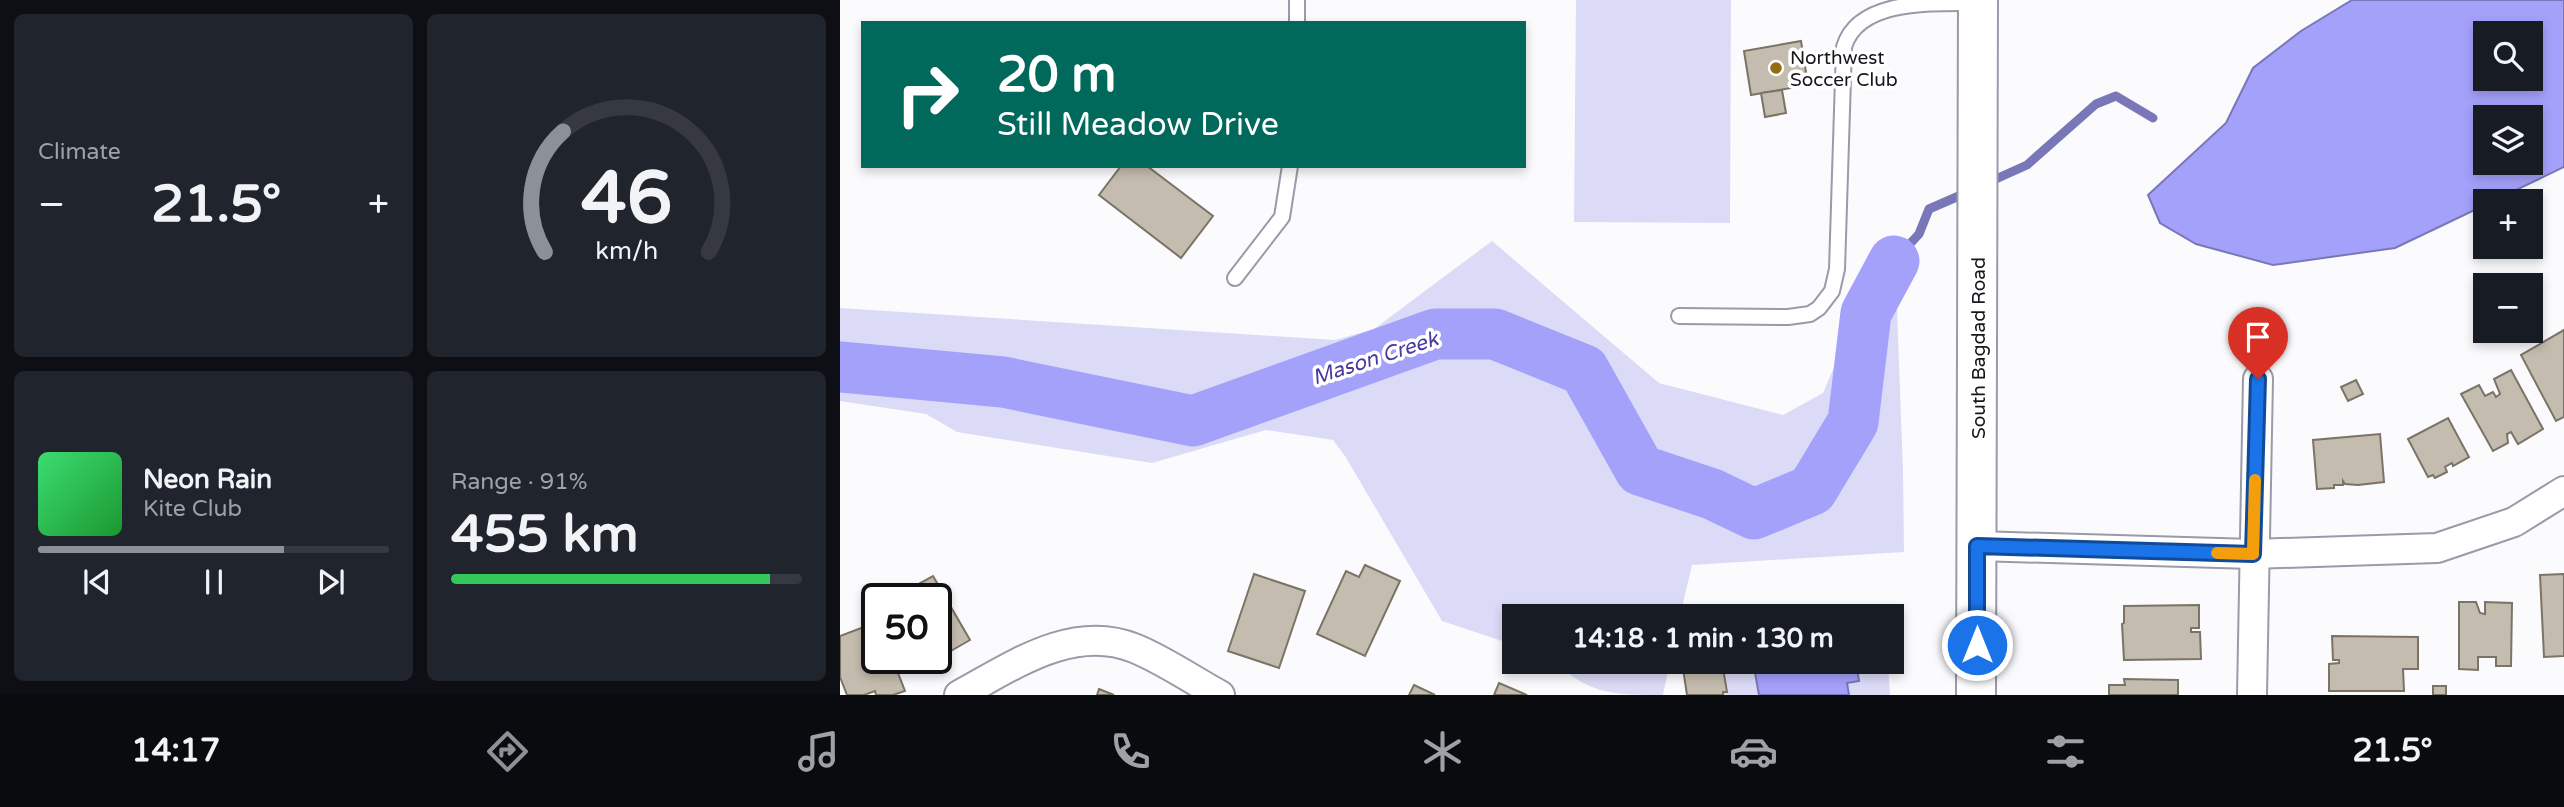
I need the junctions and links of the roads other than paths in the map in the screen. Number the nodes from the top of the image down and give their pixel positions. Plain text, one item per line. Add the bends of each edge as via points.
1 (1297, 0) edge
2 (1978, 2) edge
3 (1297, 21) edge
4 (1290, 168) edge
5 (1236, 278) dead end
6 (1679, 316) dead end
7 (2258, 379) dead end
8 (2564, 491) edge
9 (1977, 546) junction
10 (2253, 554) junction
11 (958, 695) edge
12 (1220, 695) edge
13 (1976, 695) edge
14 (2252, 695) edge

1 - 3 lane
2 - 6 lane via 1891,2 1869,9 1850,27 1844,47 1837,270 1832,291 1819,308 1788,317
2 - 9 main road, South Bagdad Road
4 - 5 lane via 1282,217
7 - 10 street
8 - 10 street via 2514,522 2437,548
9 - 10 street
9 - 13 main road, South Bagdad Road
10 - 14 street
11 - 12 street via 1040,652 1089,641 1134,648

